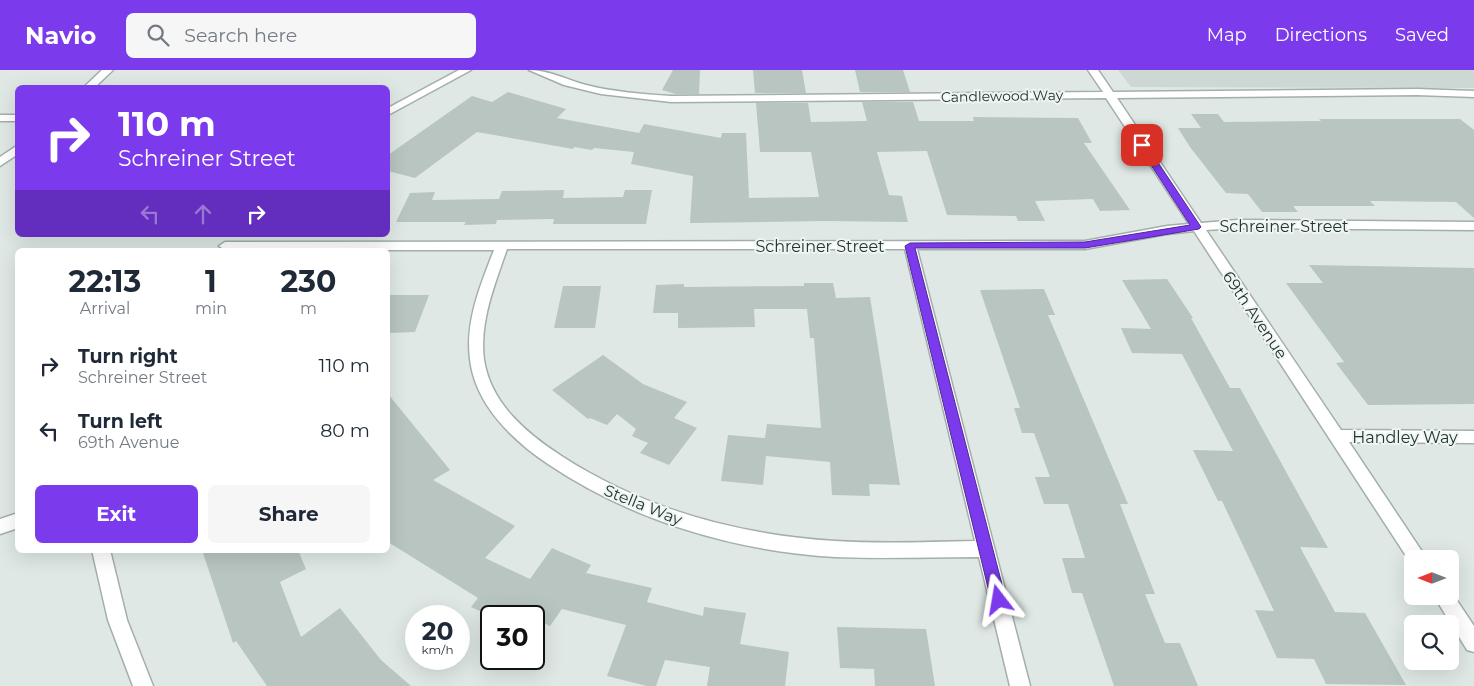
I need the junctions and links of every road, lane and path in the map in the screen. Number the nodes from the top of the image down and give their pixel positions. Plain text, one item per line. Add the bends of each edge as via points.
1 (108, 70) edge
2 (466, 70) edge
3 (534, 70) edge
4 (1093, 70) edge
5 (91, 85) edge
6 (1474, 94) edge
7 (1110, 95) junction
8 (390, 111) edge
9 (0, 118) edge
10 (15, 118) edge
11 (15, 150) edge
12 (0, 163) edge
13 (1474, 226) edge
14 (1196, 227) junction
15 (234, 237) edge
16 (502, 246) junction
17 (910, 246) junction
18 (223, 248) edge
19 (1336, 436) junction
20 (1474, 437) edge
21 (15, 521) edge
22 (0, 527) edge
23 (986, 549) junction
24 (1412, 550) edge
25 (101, 553) edge
26 (1449, 605) edge
27 (1474, 643) edge
28 (143, 686) edge
29 (1020, 686) edge

1 - 5 street
2 - 8 street
3 - 7 street, Candlewood Way via 599,92 671,100
4 - 7 street, 69th Avenue
6 - 7 street, Candlewood Way
7 - 14 street, 69th Avenue
9 - 10 street
11 - 12 street
13 - 14 street, Schreiner Street via 1238,224
14 - 17 street, Schreiner Street via 1085,245
14 - 19 street, 69th Avenue
15 - 18 street
16 - 17 street, Schreiner Street
16 - 18 street, Schreiner Street
16 - 23 street, Stella Way via 478,314 475,337 477,361 486,390 505,419 530,443 571,473 628,502 739,537 868,550
17 - 23 street
19 - 20 street, Handley Way
19 - 24 street, 69th Avenue
21 - 22 street
23 - 29 street
25 - 28 street via 126,650
26 - 27 street

